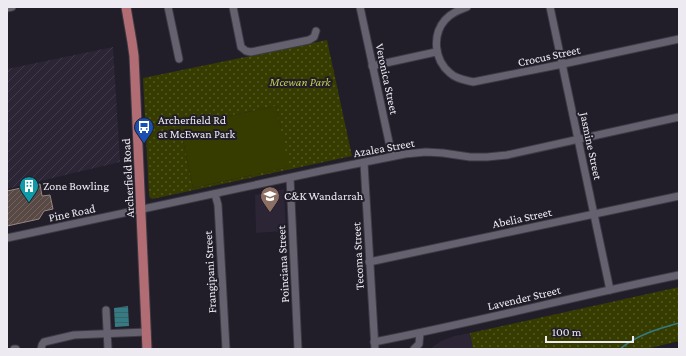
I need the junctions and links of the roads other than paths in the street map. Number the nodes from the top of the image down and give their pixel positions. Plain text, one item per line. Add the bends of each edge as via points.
1 (12, 7) edge
2 (126, 7) edge
3 (168, 7) edge
4 (233, 7) edge
5 (360, 7) edge
6 (467, 7) edge
7 (550, 7) edge
8 (7, 8) edge
9 (316, 31) dead end
10 (679, 39) edge
11 (436, 52) junction
12 (179, 59) dead end
13 (563, 64) junction
14 (372, 66) junction
15 (679, 117) edge
16 (578, 139) junction
17 (392, 156) junction
18 (364, 163) junction
19 (290, 178) junction
20 (215, 194) junction
21 (679, 196) edge
22 (142, 210) junction
23 (594, 214) junction
24 (7, 238) edge
25 (369, 262) junction
26 (679, 275) edge
27 (610, 290) junction
28 (106, 310) dead end
29 (147, 332) junction
30 (107, 333) junction
31 (420, 334) junction
32 (375, 346) edge
33 (41, 349) edge
34 (108, 349) edge
35 (147, 349) edge
36 (226, 349) edge
37 (298, 349) edge
38 (414, 349) edge

1 - 8 street
2 - 22 main road, Archerfield Road via 132,42
3 - 12 street
4 - 9 street via 241,47 246,51 309,40 314,37
5 - 14 street, Veronica Street
6 - 11 street via 456,10 443,23 436,41
7 - 13 street, Jasmine Street
10 - 13 street, Crocus Street
11 - 13 street, Crocus Street via 450,74 473,82
11 - 14 street
13 - 16 street, Jasmine Street
14 - 17 street, Veronica Street
15 - 16 street, Azalea Street
16 - 17 street, Azalea Street via 487,157 426,152
16 - 23 street, Jasmine Street
17 - 18 street, Azalea Street
18 - 19 street, Azalea Street
18 - 25 street, Tecoma Street
19 - 20 street, Azalea Street
19 - 37 street, Poinciana Street
20 - 22 street, Azalea Street
20 - 36 street, Frangipani Street via 218,205
21 - 23 street, Abelia Street
22 - 24 street, Pine Road
22 - 29 main road, Archerfield Road
23 - 25 street, Abelia Street
23 - 27 street, Jasmine Street
25 - 32 street, Tecoma Street
26 - 27 street, Lavender Street
27 - 31 street, Lavender Street
28 - 30 street
29 - 30 street
29 - 35 main road, Archerfield Road
30 - 33 street via 74,335 44,342
30 - 34 street
31 - 32 street, Lavender Street
31 - 38 street via 419,344

